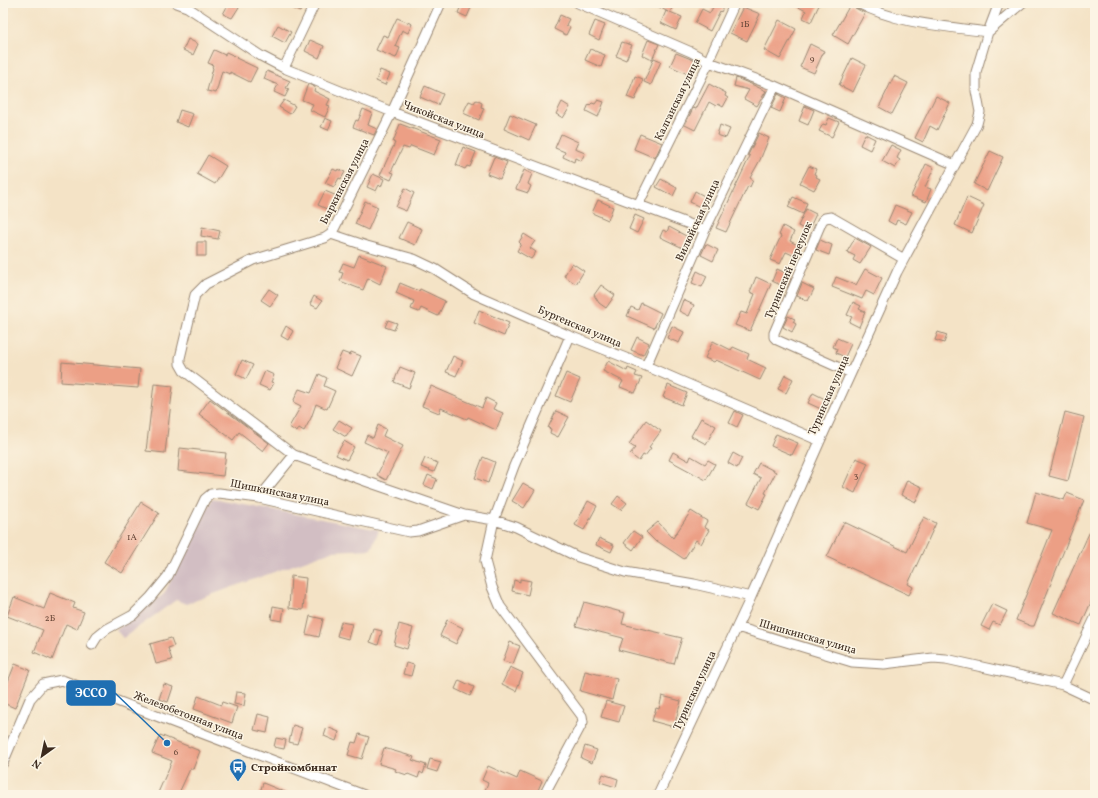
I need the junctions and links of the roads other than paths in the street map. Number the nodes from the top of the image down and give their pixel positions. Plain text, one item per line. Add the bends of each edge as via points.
1 (176, 3) edge
2 (315, 3) edge
3 (441, 3) edge
4 (578, 3) edge
5 (735, 3) edge
6 (858, 3) edge
7 (999, 3) edge
8 (1022, 3) edge
9 (988, 32) junction
10 (709, 62) junction
11 (284, 68) junction
12 (775, 86) junction
13 (392, 112) junction
14 (955, 165) junction
15 (638, 205) junction
16 (704, 230) junction
17 (331, 234) junction
18 (904, 259) junction
19 (570, 336) junction
20 (180, 364) joint
21 (646, 366) junction
22 (851, 373) junction
23 (820, 441) junction
24 (294, 455) junction
25 (260, 498) junction
26 (464, 515) junction
27 (494, 520) junction
28 (751, 598) junction
29 (1095, 618) edge
30 (737, 627) junction
31 (92, 645) dead end
32 (1063, 686) junction
33 (1095, 700) edge
34 (3, 763) edge
35 (364, 795) edge
36 (544, 795) edge
37 (658, 795) edge

1 - 11 street, Чикойская улица
2 - 11 street
3 - 13 street, Быркинская улица
4 - 10 street via 692,52
5 - 10 street, Калганская улица
6 - 9 street via 874,11 912,21
7 - 9 street, Туринская улица
8 - 9 street
9 - 14 street, Туринская улица via 976,72 980,112 977,124
10 - 12 street
10 - 15 street, Калганская улица
11 - 13 street, Чикойская улица
12 - 14 street
12 - 16 street, Вилюйская улица
13 - 15 street, Чикойская улица
13 - 17 street, Быркинская улица
14 - 18 street, Туринская улица
15 - 16 street, Чикойская улица
16 - 21 street, Вилюйская улица
17 - 19 street, Бургенская улица via 414,259 474,294
17 - 20 street, Быркинская улица via 253,260 206,284 195,295
18 - 22 street, Туринская улица
18 - 22 street, Туринский переулок via 831,217 825,218 822,222 774,337
19 - 21 street, Бургенская улица
19 - 27 street via 514,466
20 - 24 street, Шишкинская улица via 184,371
21 - 23 street, Бургенская улица
22 - 23 street, Туринская улица
23 - 28 street, Туринская улица
24 - 25 street
24 - 26 street, Шишкинская улица
25 - 26 street, Шишкинская улица via 409,532
25 - 31 street, Шишкинская улица via 219,493 205,498 168,576 133,615 97,636
26 - 27 street, Шишкинская улица
27 - 28 street, Шишкинская улица via 516,527 578,557 625,572 694,584
27 - 36 street via 486,561 500,606 582,716 583,722
28 - 30 street, Туринская улица
29 - 32 street
30 - 32 street, Шишкинская улица via 852,662 884,664 933,658 946,659
30 - 37 street, Туринская улица
32 - 33 street, Шишкинская улица
34 - 35 street, Железобетонная улица via 30,699 43,684 62,680

